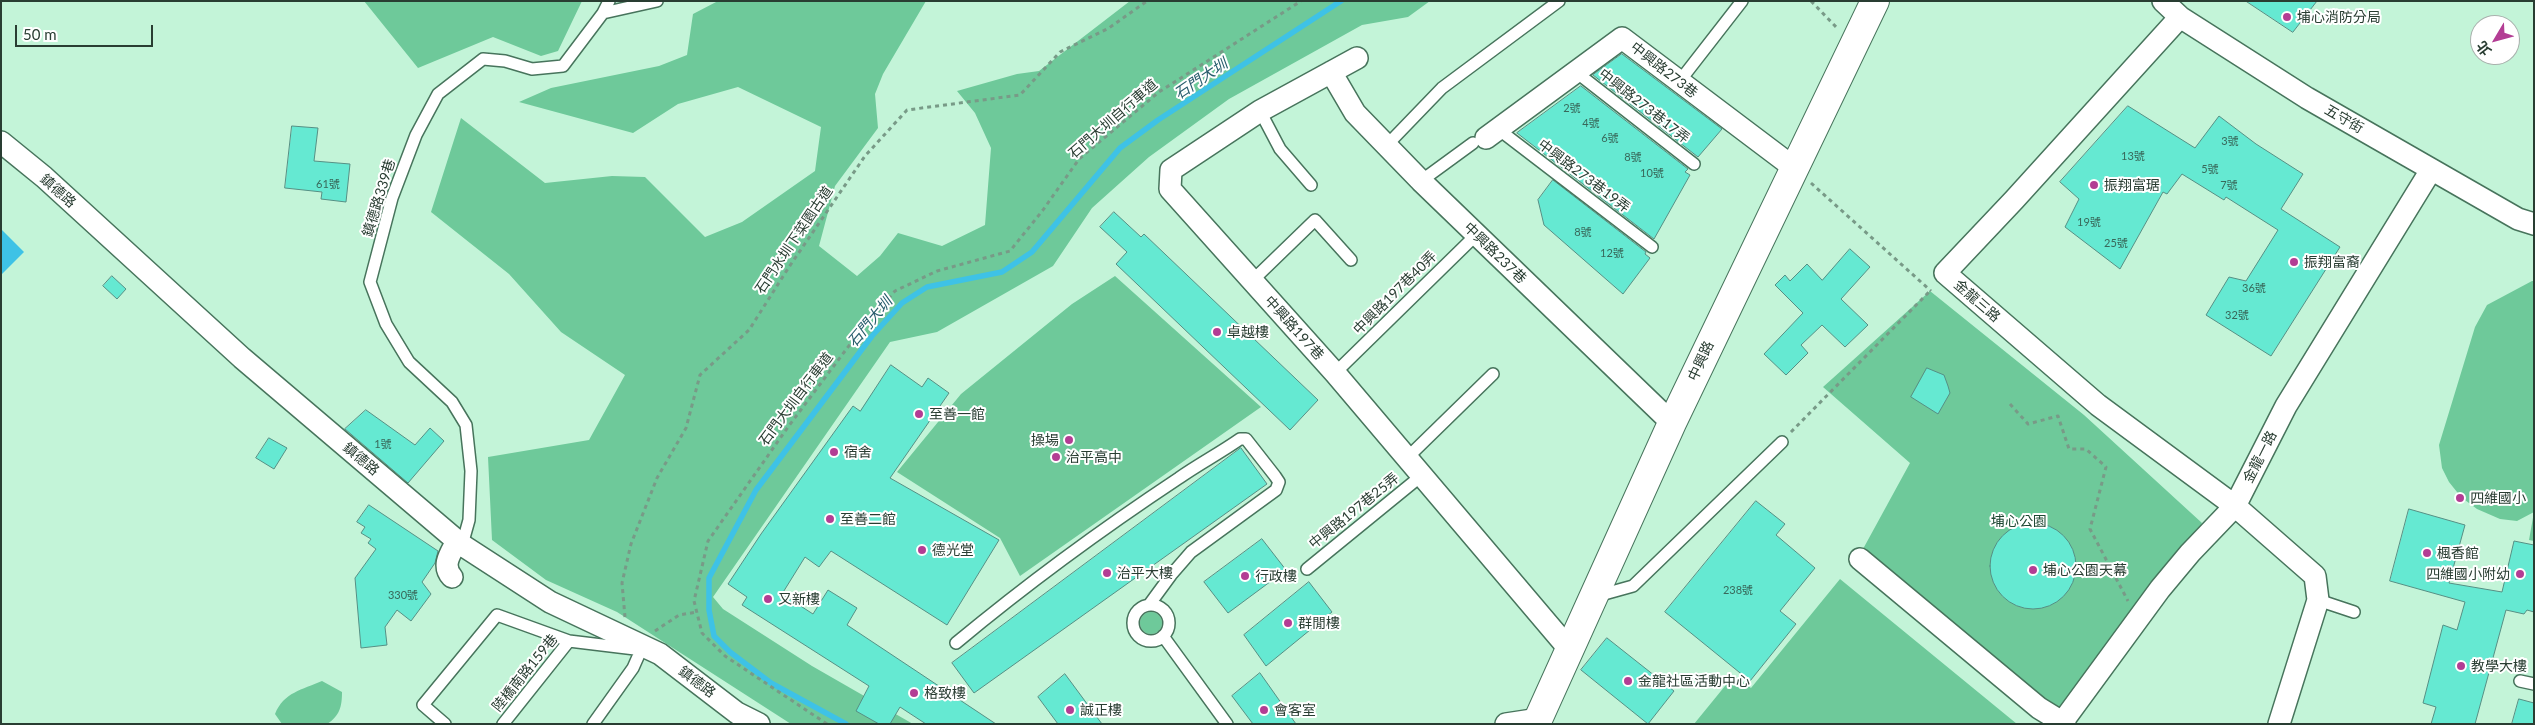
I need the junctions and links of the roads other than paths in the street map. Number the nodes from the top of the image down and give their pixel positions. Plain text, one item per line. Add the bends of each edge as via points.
1 (609, 1) edge
2 (657, 1) edge
3 (1559, 1) edge
4 (1742, 1) edge
5 (1875, 1) edge
6 (2163, 1) edge
7 (603, 13) junction
8 (2180, 17) junction
9 (1357, 58) dead end
10 (1331, 72) junction
11 (1576, 72) junction
12 (1679, 82) junction
13 (1260, 111) junction
14 (1486, 137) junction
15 (1, 142) edge
16 (1388, 144) junction
17 (1694, 164) dead end
18 (1793, 167) junction
19 (2431, 170) junction
20 (1421, 181) junction
21 (1312, 184) dead end
22 (2534, 224) edge
23 (1476, 235) junction
24 (1652, 247) dead end
25 (1351, 260) dead end
26 (1252, 281) junction
27 (1335, 373) junction
28 (1493, 374) dead end
29 (1672, 423) junction
30 (1782, 442) road end
31 (1407, 458) junction
32 (1421, 476) junction
33 (2235, 506) junction
34 (459, 543) junction
35 (1860, 559) dead end
36 (1307, 569) dead end
37 (452, 577) dead end
38 (1593, 598) junction
39 (2318, 600) junction
40 (1149, 605) junction
41 (2354, 612) dead end
42 (1163, 636) junction
43 (569, 641) junction
44 (956, 643) dead end
45 (642, 646) junction
46 (1569, 649) junction
47 (2520, 681) dead end
48 (2534, 684) edge
49 (1538, 721) edge
50 (2063, 723) edge
51 (445, 724) edge
52 (503, 724) edge
53 (593, 724) edge
54 (758, 724) edge
55 (1227, 724) edge
56 (1506, 724) edge
57 (2279, 724) edge

1 - 7 lane, 鎮德路339巷
2 - 7 lane
3 - 16 lane via 1442,88
4 - 12 lane
5 - 18 street, 中興路
6 - 8 street, 五守街
7 - 34 lane, 鎮德路339巷 via 562,66 532,69 483,59 438,94 416,135 392,198 370,282 386,324 410,362 452,402 466,426 471,471 469,520
8 - 19 street, 五守街 via 2307,98
8 - 33 street, 金龍三路 via 1945,273 2098,405
9 - 10 street, 中興路197巷
10 - 13 street, 中興路197巷
10 - 16 street, 中興路237巷 via 1355,112
11 - 12 street, 中興路273巷 via 1622,38
11 - 14 street, 中興路273巷
11 - 17 lane, 中興路273巷17弄
12 - 18 street, 中興路273巷
13 - 21 lane via 1280,149
13 - 26 street, 中興路197巷 via 1171,170 1170,189
14 - 20 lane
14 - 24 lane, 中興路273巷19弄
15 - 34 street, 鎮德路 via 242,358
16 - 20 street, 中興路237巷
18 - 29 street, 中興路
19 - 22 street, 五守街 via 2518,219
19 - 33 street, 金龍一路 via 2286,406
20 - 23 street, 中興路237巷
23 - 27 lane, 中興路197巷40弄
23 - 29 street, 中興路237巷
25 - 26 lane via 1315,220
26 - 27 street, 中興路197巷
27 - 31 street, 中興路197巷
28 - 31 lane
29 - 38 street, 中興路
30 - 38 lane via 1633,586
31 - 32 street, 中興路197巷
32 - 36 lane, 中興路197巷25弄
32 - 46 street, 中興路197巷
33 - 39 street, 金龍三路 via 2315,576
33 - 50 street, 金龍一路 via 2190,553
34 - 37 street via 446,563
34 - 45 street, 鎮德路 via 550,602
35 - 50 street via 2038,708
38 - 46 street, 中興路
39 - 41 lane
39 - 57 street
40 - 42 lane via 1160,607 1168,616 1168,627
40 - 42 lane via 1135,615 1136,632 1145,640
40 - 44 lane via 1190,552 1276,490 1278,482 1275,476 1246,440 1240,439 1180,477 1084,544 1018,591
42 - 55 lane
43 - 45 lane, 陸橋南路159巷
43 - 51 lane via 497,615 423,705
43 - 52 lane, 陸橋南路159巷
45 - 53 lane via 633,668
45 - 54 street, 鎮德路
46 - 49 street, 中興路
47 - 48 lane
49 - 56 street

